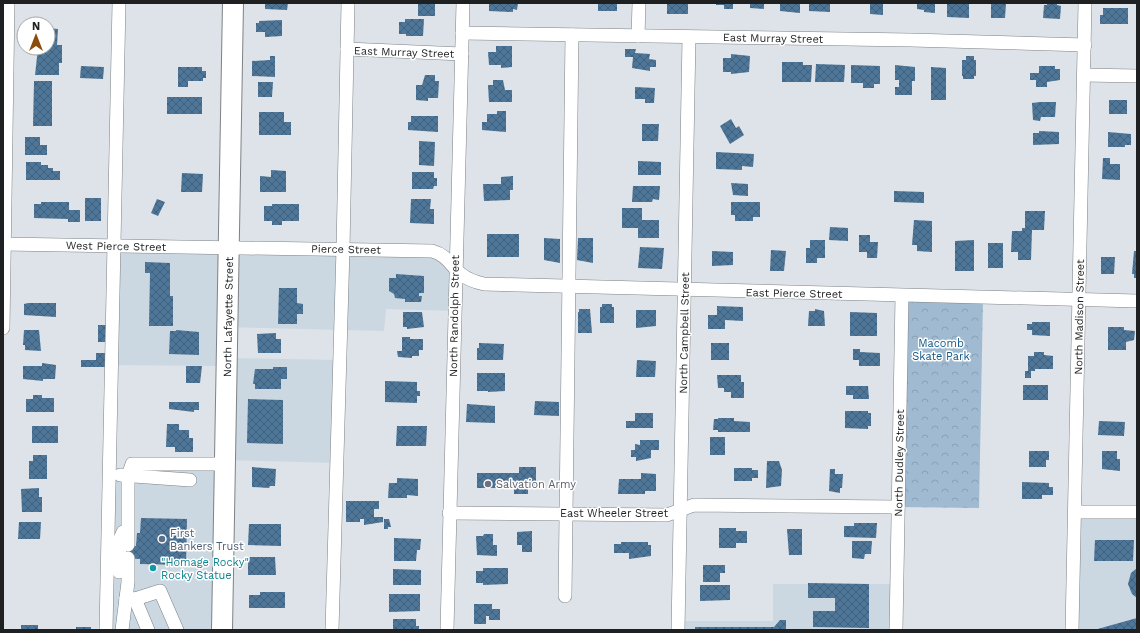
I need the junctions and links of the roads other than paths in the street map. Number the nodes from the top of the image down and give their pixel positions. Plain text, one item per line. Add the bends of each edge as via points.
1 (8, 3) edge
2 (119, 3) edge
3 (233, 3) edge
4 (348, 3) edge
5 (463, 3) edge
6 (639, 3) edge
7 (1085, 3) edge
8 (462, 33) junction
9 (572, 35) junction
10 (638, 36) junction
11 (689, 37) junction
12 (1085, 45) junction
13 (347, 49) junction
14 (462, 54) junction
15 (1084, 75) junction
16 (1137, 76) edge
17 (4, 244) edge
18 (114, 246) junction
19 (229, 247) junction
20 (343, 249) junction
21 (456, 269) junction
22 (569, 287) junction
23 (685, 290) junction
24 (902, 296) junction
25 (1080, 301) junction
26 (1137, 301) edge
27 (3, 328) edge
28 (225, 464) junction
29 (110, 473) junction
30 (128, 476) junction
31 (190, 480) dead end
32 (898, 507) junction
33 (680, 510) junction
34 (1074, 512) junction
35 (1137, 512) edge
36 (449, 513) junction
37 (566, 514) junction
38 (128, 524) junction
39 (118, 582) junction
40 (565, 596) dead end
41 (131, 598) junction
42 (106, 630) edge
43 (122, 630) edge
44 (148, 630) edge
45 (177, 630) edge
46 (222, 630) edge
47 (332, 630) edge
48 (447, 630) edge
49 (678, 630) edge
50 (896, 630) edge
51 (1072, 630) edge

1 - 17 street
2 - 18 street
3 - 19 highway, North Lafayette Street
4 - 13 street
5 - 8 street, North Randolph Street
6 - 10 street
7 - 12 street, North Madison Street
8 - 9 street, East Murray Street
8 - 14 street, North Randolph Street
9 - 10 street, East Murray Street
9 - 22 street
10 - 11 street, East Murray Street
11 - 12 street, East Murray Street
11 - 23 street, North Campbell Street
12 - 15 street, North Madison Street
13 - 14 street, East Murray Street
13 - 20 street
14 - 21 street, North Randolph Street
15 - 16 street
15 - 25 street, North Madison Street
17 - 18 street, West Pierce Street
17 - 27 street
18 - 19 street, West Pierce Street
18 - 29 street
19 - 20 street, Pierce Street
19 - 28 highway, North Lafayette Street
20 - 21 street, Pierce Street via 432,251 444,255
20 - 47 street
21 - 22 street, East Pierce Street via 466,278 484,284
21 - 36 street, North Randolph Street
22 - 23 street, East Pierce Street
22 - 37 street
23 - 24 street, East Pierce Street
23 - 33 street, North Campbell Street
24 - 25 street, East Pierce Street
24 - 32 street, North Dudley Street
25 - 26 street, East Pierce Street
25 - 34 street, North Madison Street
28 - 30 street via 132,464
28 - 46 highway, North Lafayette Street
29 - 30 street
29 - 39 street
30 - 31 street
30 - 38 street
32 - 33 street, East Wheeler Street via 694,506
32 - 50 street, North Dudley Street
33 - 37 street, East Wheeler Street via 667,515
33 - 49 street, North Campbell Street
34 - 35 street
34 - 51 street, North Madison Street
36 - 37 street, East Wheeler Street
36 - 48 street, North Randolph Street
37 - 40 street
38 - 39 street via 128,552
38 - 39 street via 120,539
39 - 41 street
39 - 42 street
41 - 43 street
41 - 44 street
41 - 45 street via 160,591

